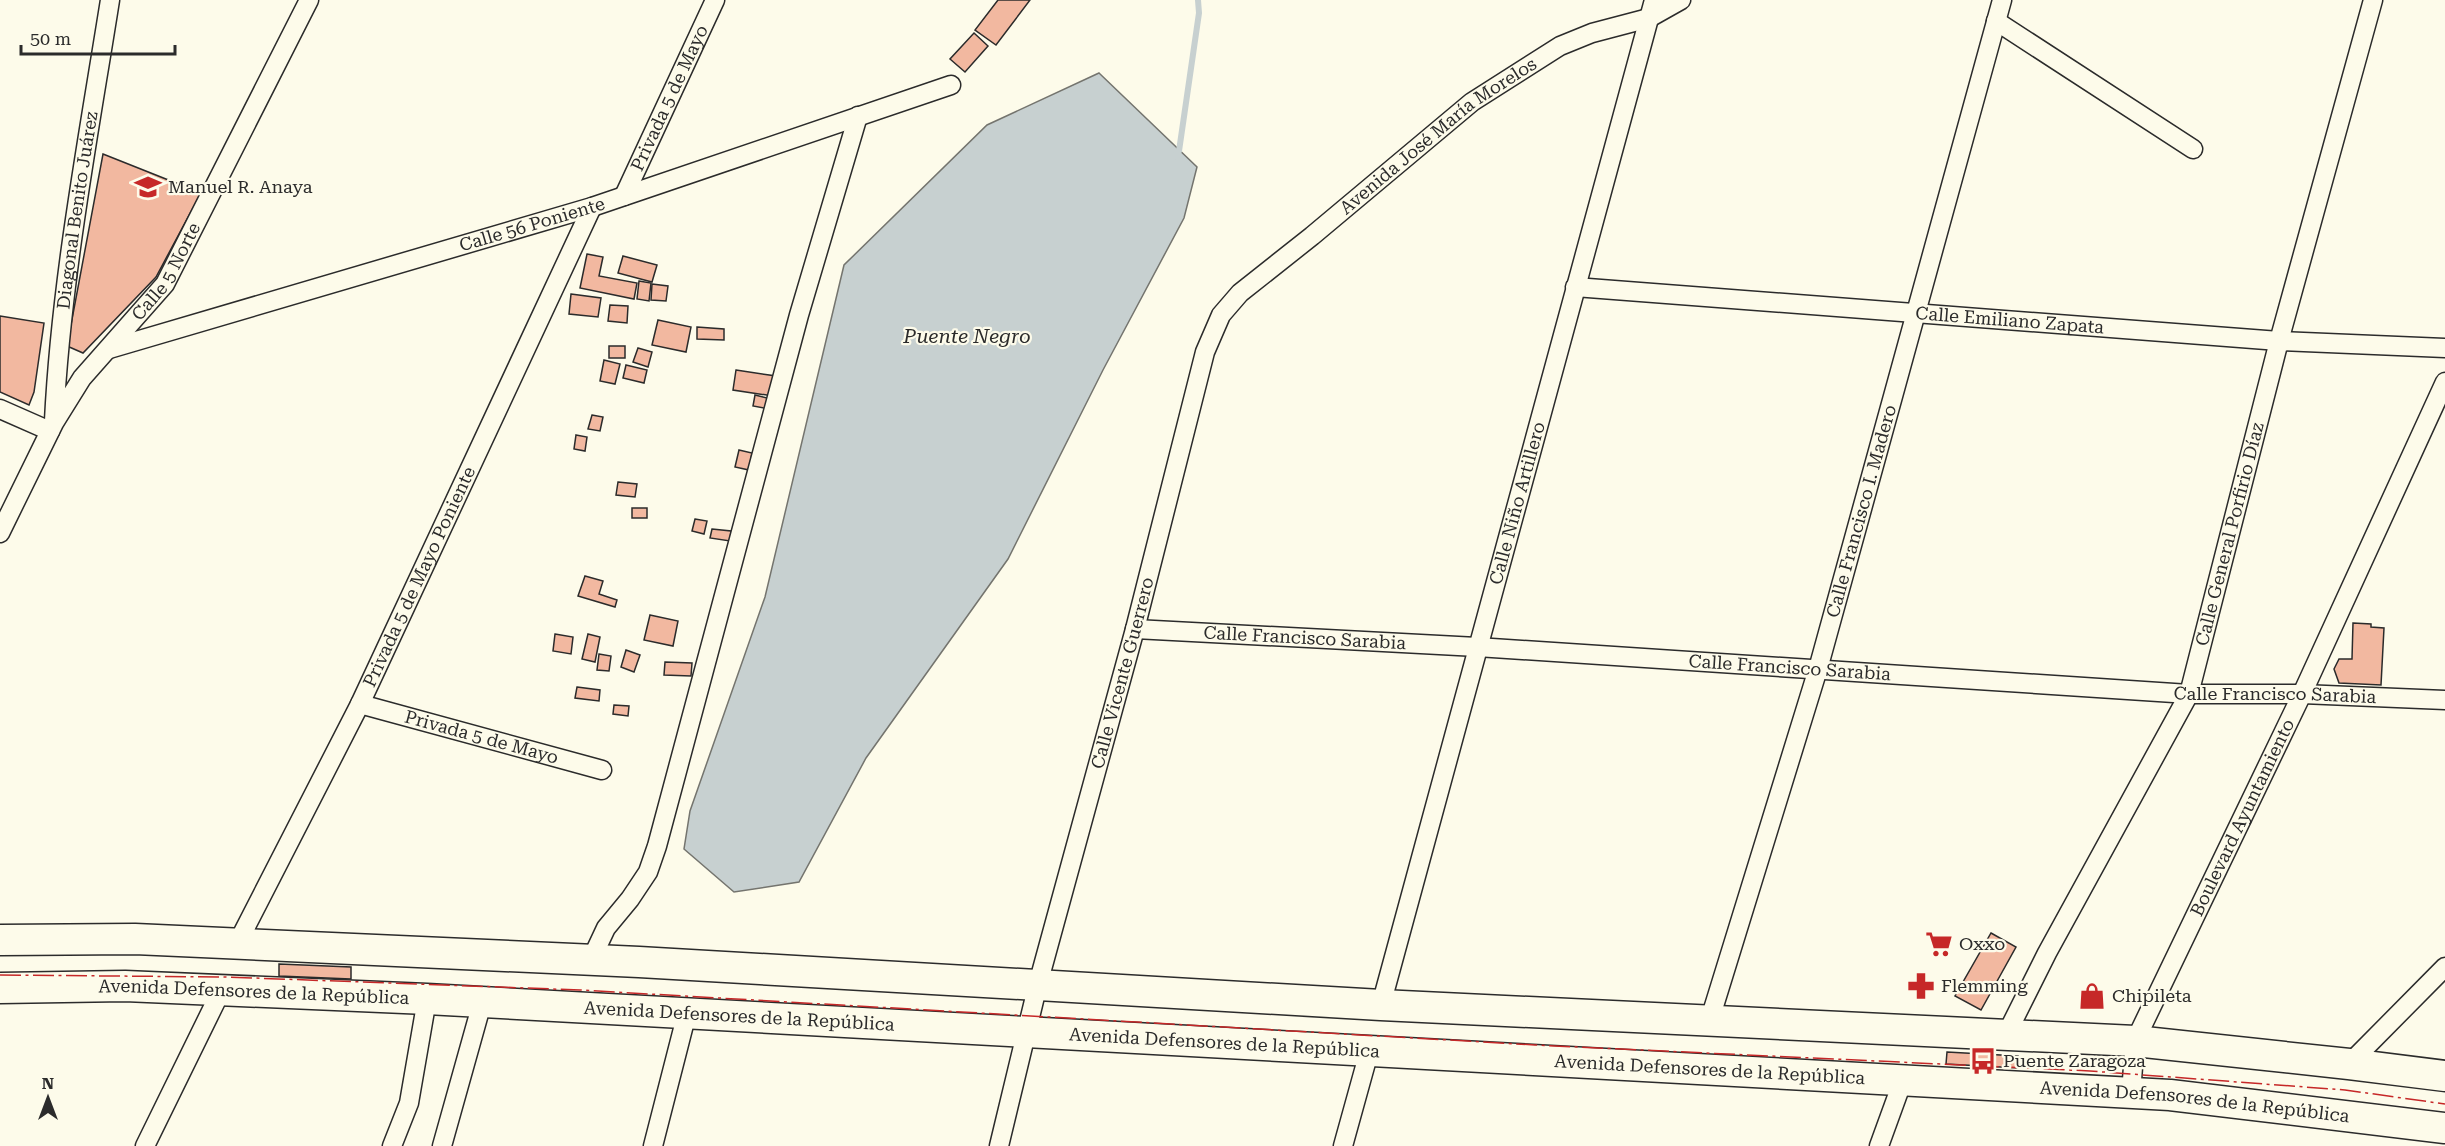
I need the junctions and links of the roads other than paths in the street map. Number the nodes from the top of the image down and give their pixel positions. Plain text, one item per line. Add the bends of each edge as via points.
1 (110, 0) edge
2 (309, 0) edge
3 (714, 0) edge
4 (1654, 0) edge
5 (1680, 0) edge
6 (2002, 0) edge
7 (2373, 0) edge
8 (1649, 18) junction
9 (1996, 21) junction
10 (951, 85) dead end
11 (858, 116) junction
12 (2193, 148) dead end
13 (624, 196) junction
14 (592, 207) junction
15 (1575, 287) junction
16 (1916, 313) junction
17 (1221, 315) joint
18 (2279, 341) junction
19 (2445, 348) edge
20 (109, 349) junction
21 (2445, 382) edge
22 (0, 409) edge
23 (52, 427) junction
24 (0, 533) edge
25 (1135, 629) junction
26 (1477, 647) junction
27 (1818, 669) junction
28 (2189, 694) junction
29 (2302, 694) junction
30 (2445, 700) edge
31 (360, 704) junction
32 (602, 770) dead end
33 (0, 940) edge
34 (237, 944) junction
35 (591, 960) junction
36 (2445, 967) edge
37 (1038, 984) junction
38 (0, 987) edge
39 (221, 991) junction
40 (427, 999) junction
41 (482, 1003) junction
42 (1381, 1005) junction
43 (687, 1013) junction
44 (1710, 1019) junction
45 (1027, 1032) junction
46 (2006, 1035) junction
47 (2135, 1041) junction
48 (1369, 1052) junction
49 (2349, 1064) junction
50 (2445, 1076) edge
51 (1903, 1080) junction
52 (2131, 1093) junction
53 (2445, 1128) edge
54 (145, 1146) edge
55 (392, 1146) edge
56 (442, 1146) edge
57 (653, 1146) edge
58 (999, 1146) edge
59 (1343, 1146) edge
60 (1879, 1146) edge

1 - 23 street, Diagonal Benito Juárez via 59,346
2 - 20 street, Calle 5 Norte via 165,284
3 - 13 street, Privada 5 de Mayo
4 - 8 street, Calle Niño Artillero
5 - 8 street, Avenida José María Morelos
6 - 9 street, Calle Francisco I. Madero
7 - 18 street, Calle General Porfirio Díaz
8 - 15 street, Calle Niño Artillero
8 - 17 street, Avenida José María Morelos via 1560,46 1472,102 1240,293
9 - 12 street
9 - 16 street, Calle Francisco I. Madero
10 - 11 street, Calle 56 Poniente
11 - 13 street, Calle 56 Poniente
11 - 35 street via 796,327 657,846 648,872 606,928
13 - 14 street, Calle 56 Poniente
14 - 20 street, Calle 56 Poniente
14 - 31 street, Privada 5 de Mayo Poniente
15 - 16 street, Calle Emiliano Zapata
15 - 26 street, Calle Niño Artillero
16 - 18 street, Calle Emiliano Zapata
16 - 27 street, Calle Francisco I. Madero
17 - 25 street, Calle Vicente Guerrero via 1205,352
18 - 19 street, Calle Emiliano Zapata
18 - 28 street, Calle General Porfirio Díaz
20 - 23 street, Calle 5 Norte via 82,378
21 - 29 street, Boulevard Ayuntamiento
22 - 23 street
23 - 24 street, Calle 5 Norte
25 - 26 street, Calle Francisco Sarabia
25 - 37 street, Calle Vicente Guerrero
26 - 27 street, Calle Francisco Sarabia
26 - 42 street, Calle Niño Artillero
27 - 28 street, Calle Francisco Sarabia
27 - 44 street, Calle Francisco I. Madero
28 - 29 street, Calle Francisco Sarabia
28 - 46 street, Calle General Porfirio Díaz
29 - 30 street, Calle Francisco Sarabia
29 - 47 street, Boulevard Ayuntamiento
31 - 32 street, Privada 5 de Mayo
31 - 34 street, Privada 5 de Mayo Poniente
33 - 34 main road via 135,939
34 - 35 main road
35 - 37 main road
36 - 49 street
37 - 42 main road
37 - 45 street, Calle Vicente Guerrero
38 - 39 main road, Avenida Defensores de la República via 125,986
39 - 40 main road, Avenida Defensores de la República
39 - 54 street
40 - 41 main road, Avenida Defensores de la República
40 - 55 street via 410,1103
41 - 43 main road, Avenida Defensores de la República
41 - 56 street
42 - 44 main road
43 - 45 main road, Avenida Defensores de la República
43 - 57 street
44 - 46 main road
45 - 48 main road, Avenida Defensores de la República
45 - 58 street, Calle Vicente Guerrero
46 - 47 main road
47 - 49 main road
47 - 52 street, Boulevard Ayuntamiento
48 - 51 main road, Avenida Defensores de la República
48 - 59 street
49 - 50 main road
51 - 52 main road, Avenida Defensores de la República
51 - 60 street
52 - 53 main road, Avenida Defensores de la República

